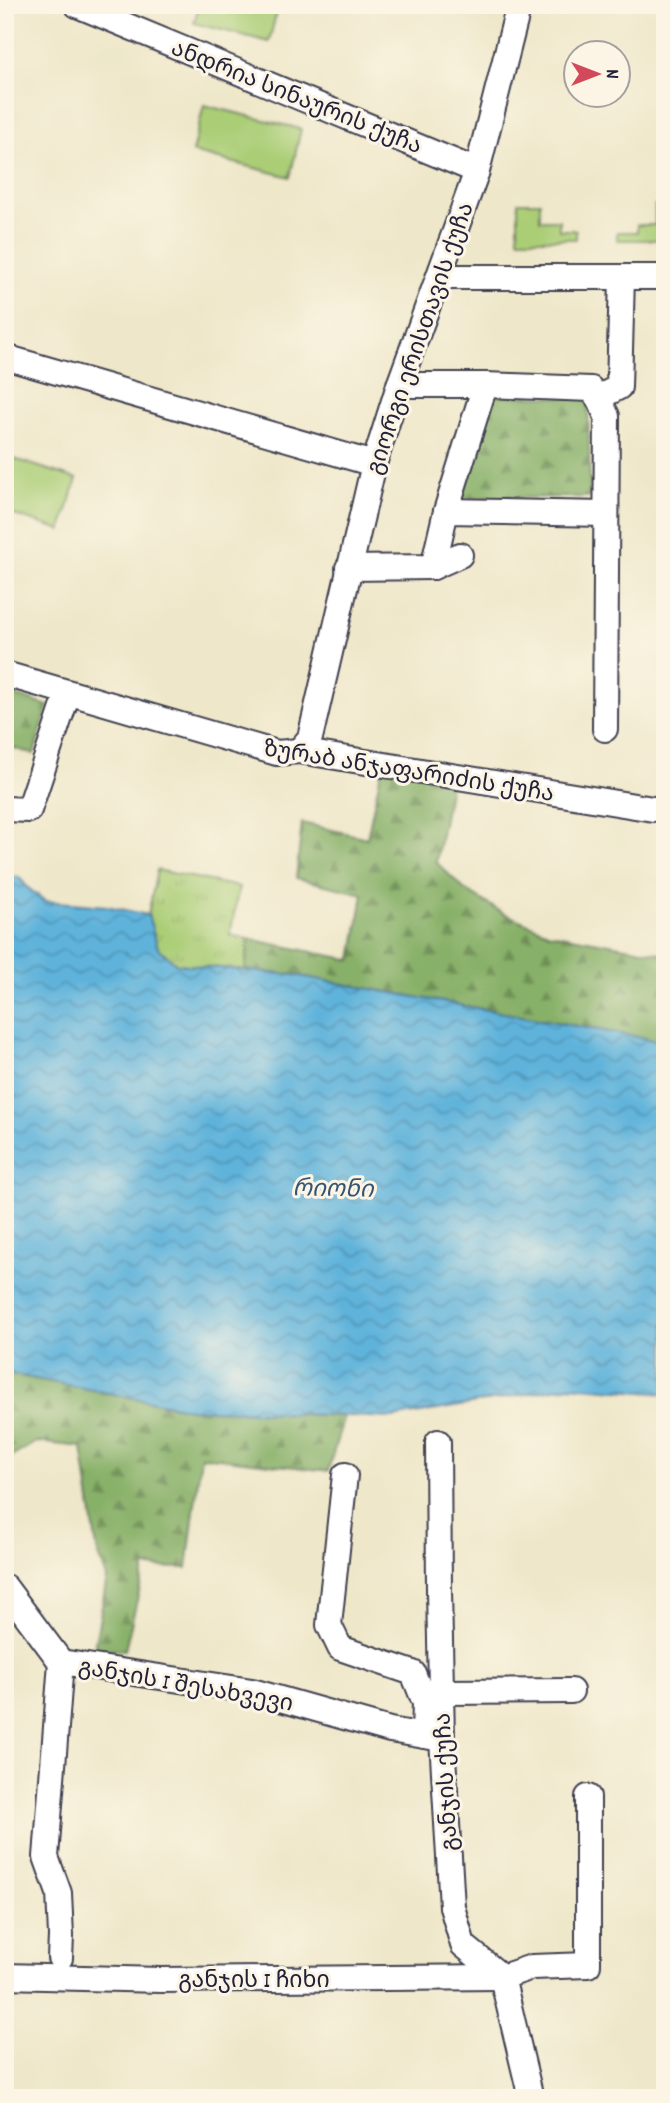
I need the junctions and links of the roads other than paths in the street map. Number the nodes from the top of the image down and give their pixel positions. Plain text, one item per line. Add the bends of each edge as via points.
1 (78, 5) edge
2 (519, 5) edge
3 (477, 171) junction
4 (439, 277) junction
5 (621, 277) junction
6 (665, 277) edge
7 (5, 357) edge
8 (399, 385) junction
9 (485, 385) junction
10 (598, 398) junction
11 (374, 464) junction
12 (446, 511) junction
13 (606, 514) junction
14 (460, 555) dead end
15 (433, 567) junction
16 (348, 568) junction
17 (5, 674) edge
18 (68, 693) junction
19 (605, 729) dead end
20 (299, 751) junction
21 (653, 808) dead end
22 (5, 809) edge
23 (439, 1442) dead end
24 (345, 1475) dead end
25 (5, 1587) edge
26 (61, 1662) junction
27 (570, 1690) dead end
28 (441, 1692) junction
29 (433, 1737) junction
30 (588, 1797) dead end
31 (60, 1958) dead end
32 (5, 1976) edge
33 (502, 1977) junction
34 (531, 2098) edge

1 - 3 street, ანდრია სინაურის ქუჩა
2 - 3 street, გიორგი ერისთავის ქუჩა
3 - 4 street, გიორგი ერისთავის ქუჩა
4 - 5 street
4 - 8 street, გიორგი ერისთავის ქუჩა
5 - 6 street
5 - 10 street via 619,387
7 - 11 street
8 - 9 street
8 - 11 street, გიორგი ერისთავის ქუჩა
9 - 10 street via 591,389
9 - 12 street
10 - 13 street via 607,416
11 - 16 street, გიორგი ერისთავის ქუჩა
12 - 13 street
12 - 15 street
13 - 19 street
14 - 15 street
15 - 16 street
16 - 20 street, გიორგი ერისთავის ქუჩა via 310,738
17 - 18 street, ზურაბ ანჯაფარიძის ქუჩა
18 - 20 street, ზურაბ ანჯაფარიძის ქუჩა via 277,753
18 - 22 street via 29,810
20 - 21 street, ზურაბ ანჯაფარიძის ქუჩა
23 - 28 street, განჯის ქუჩა
24 - 29 street via 330,1625 340,1648 413,1673
25 - 26 street, განჯის I შესახვევი
26 - 29 street, განჯის I შესახვევი via 253,1691 390,1730
26 - 31 street via 46,1857 59,1893
27 - 28 street
28 - 29 street, განჯის ქუჩა
29 - 33 street, განჯის ქუჩა via 452,1907 463,1945
30 - 33 street, განჯის I ჩიხი via 588,1965 532,1967
32 - 33 street, განჯის I ჩიხი via 161,1980
33 - 34 street

